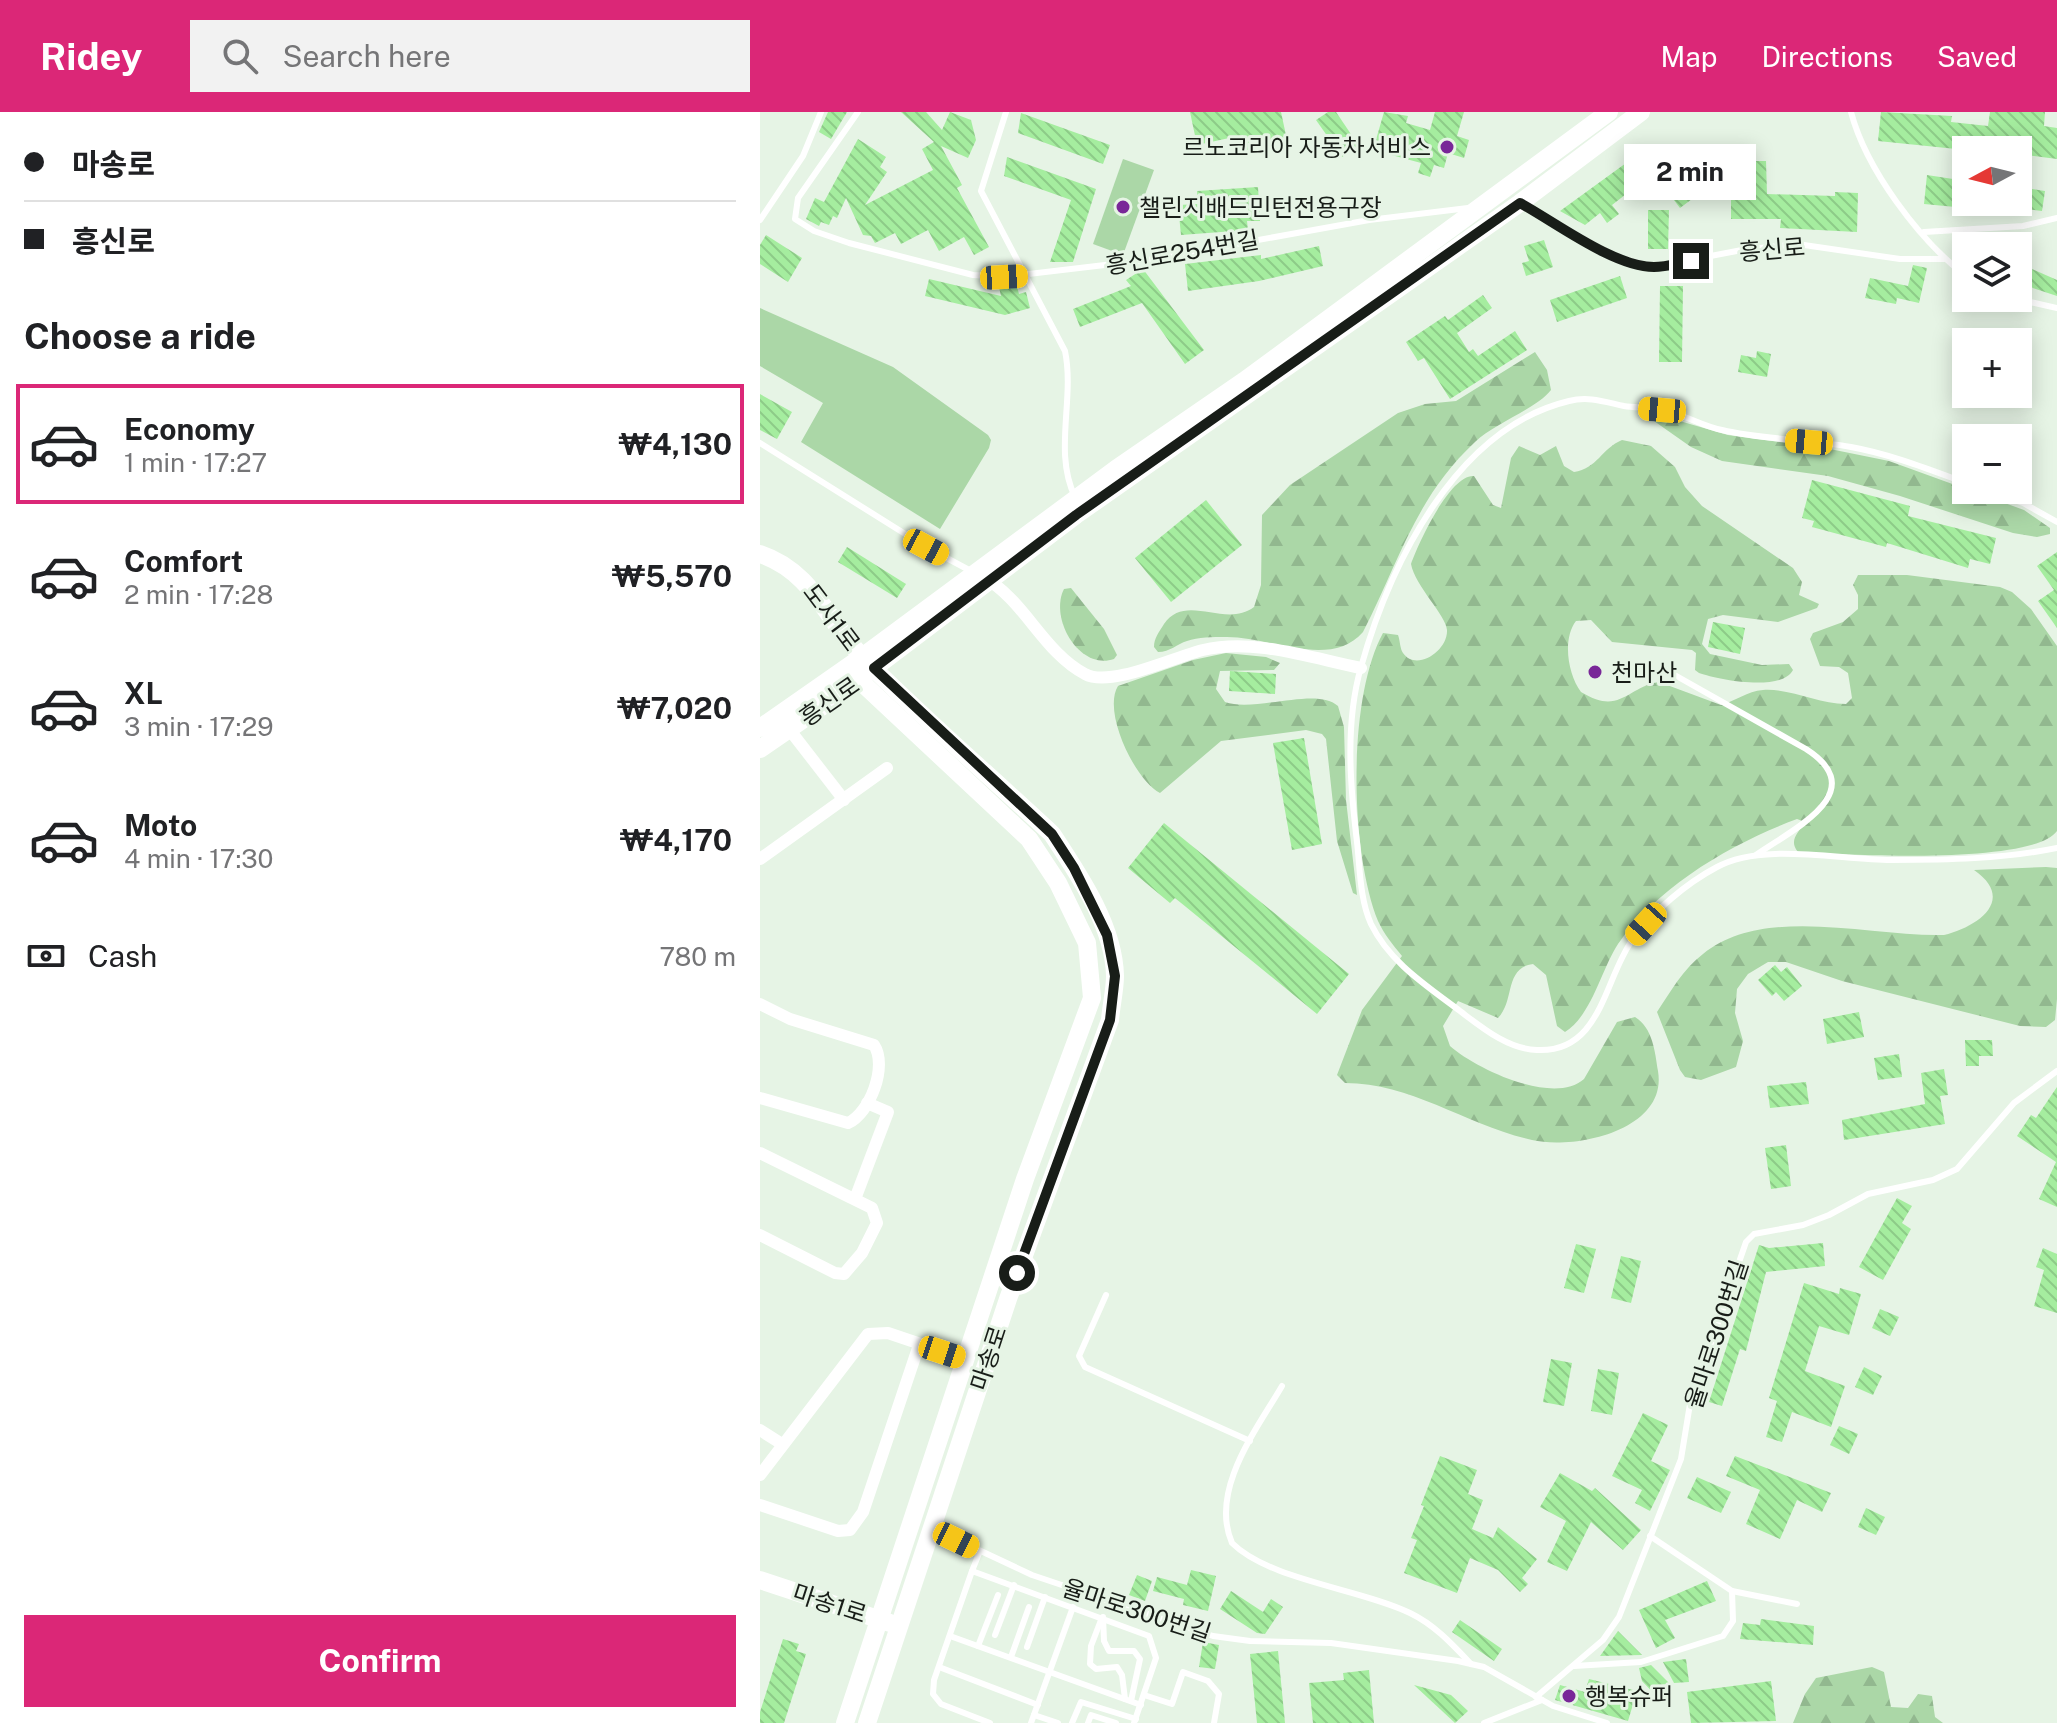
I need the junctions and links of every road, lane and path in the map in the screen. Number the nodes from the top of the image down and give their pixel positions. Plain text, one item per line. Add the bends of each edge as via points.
1 (821, 112) edge
2 (858, 112) edge
3 (1006, 112) edge
4 (1609, 112) edge
5 (1641, 112) edge
6 (1851, 112) edge
7 (1520, 203) junction
8 (1478, 207) junction
9 (2057, 218) edge
10 (760, 220) edge
11 (1924, 232) junction
12 (1944, 259) junction
13 (1952, 265) edge
14 (1028, 276) junction
15 (2032, 302) edge
16 (2057, 308) edge
17 (760, 443) edge
18 (1952, 479) edge
19 (1076, 498) junction
20 (2025, 504) edge
21 (2057, 522) edge
22 (760, 554) edge
23 (981, 576) junction
24 (865, 668) junction
25 (1361, 668) junction
26 (1664, 669) dead end
27 (760, 728) edge
28 (789, 729) junction
29 (760, 749) edge
30 (887, 768) dead end
31 (844, 800) junction
32 (2057, 848) edge
33 (1756, 855) junction
34 (760, 859) edge
35 (760, 1004) edge
36 (2057, 1071) edge
37 (760, 1098) edge
38 (867, 1103) junction
39 (760, 1153) edge
40 (855, 1199) junction
41 (760, 1235) edge
42 (1106, 1295) dead end
43 (919, 1345) junction
44 (965, 1359) junction
45 (1282, 1386) dead end
46 (760, 1430) edge
47 (1250, 1441) junction
48 (782, 1444) junction
49 (760, 1475) edge
50 (760, 1505) edge
51 (932, 1528) junction
52 (1650, 1536) junction
53 (980, 1551) junction
54 (972, 1571) junction
55 (760, 1580) edge
56 (1014, 1585) junction
57 (1732, 1591) junction
58 (998, 1595) dead end
59 (1045, 1597) junction
60 (1797, 1604) dead end
61 (1029, 1607) dead end
62 (1073, 1607) junction
63 (1103, 1617) junction
64 (880, 1619) junction
65 (899, 1626) junction
66 (995, 1635) dead end
67 (950, 1636) junction
68 (978, 1646) junction
69 (1027, 1647) dead end
70 (1011, 1657) junction
71 (1471, 1664) junction
72 (1574, 1666) junction
73 (939, 1667) junction
74 (1050, 1672) junction
75 (1144, 1695) junction
76 (1539, 1698) junction
77 (1128, 1700) junction
78 (1038, 1705) junction
79 (1141, 1705) junction
80 (1034, 1715) junction
81 (1135, 1721) edge
82 (845, 1723) edge
83 (867, 1723) edge
84 (990, 1723) edge
85 (1031, 1723) edge
86 (1058, 1723) edge
87 (1072, 1723) edge
88 (1088, 1723) edge
89 (1116, 1723) edge
90 (1214, 1723) edge
91 (1484, 1723) edge
92 (1607, 1723) edge

1 - 10 lane via 803,156
2 - 14 lane, 흥신로254번길 via 798,198 793,214 799,223 849,243 962,273
3 - 14 lane via 981,191
4 - 8 street, 흥신로
5 - 7 street, 흥신로
6 - 11 lane via 1874,168
7 - 8 lane
7 - 12 lane, 흥신로 via 1615,257 1653,267 1797,244 1900,259
7 - 23 street, 흥신로
8 - 14 lane, 흥신로254번길 via 1424,211
8 - 19 street, 흥신로
9 - 11 lane via 2033,225
11 - 12 lane
12 - 13 lane
14 - 19 lane via 1065,351 1065,472
15 - 16 lane
17 - 23 lane via 900,532
18 - 25 lane via 1852,447 1719,430 1662,410 1594,399 1552,406 1497,436 1445,488 1411,544
19 - 23 street, 흥신로
20 - 21 lane
22 - 24 street, 도사1로 via 800,575
23 - 24 street, 흥신로
23 - 25 street via 1087,676 1111,678 1226,646
24 - 27 street, 흥신로
24 - 28 street, 흥신로
24 - 44 street, 마송로 via 1029,839 1087,943 1092,998
24 - 51 street, 마송로 via 1052,834 1107,935 1115,976 1110,1020
25 - 33 lane via 1350,752 1352,808 1368,918 1382,944 1409,973 1510,1044 1537,1050 1576,1039 1604,1003 1618,962 1658,911 1714,868
26 - 33 lane via 1806,749 1832,774 1835,785 1826,801
28 - 29 street, 흥신로
28 - 31 street
30 - 31 street
31 - 34 street
32 - 33 lane via 1890,860
35 - 38 street via 874,1045 880,1062
36 - 52 lane, 율마로300번길 via 2014,1103 1957,1169 1933,1180 1868,1194 1829,1215 1754,1234 1746,1242 1690,1404 1681,1459
37 - 38 street via 848,1123 858,1119
38 - 40 street via 888,1112
39 - 40 street
40 - 41 street via 872,1208 877,1223 844,1274
42 - 47 lane via 1081,1346 1085,1367
43 - 44 street
43 - 48 street via 888,1333 868,1334
43 - 50 street via 863,1512 850,1530 838,1531
44 - 64 street, 마송로
45 - 47 lane
46 - 48 street
47 - 71 lane via 1228,1500 1228,1534 1239,1550 1292,1574 1408,1612 1435,1628
48 - 49 street
51 - 53 lane, 율마로300번길
51 - 65 street, 마송로
52 - 57 lane
52 - 72 lane, 율마로300번길 via 1619,1617
53 - 54 lane
53 - 71 lane, 율마로300번길 via 1032,1575 1213,1636 1331,1643
54 - 56 lane
54 - 67 lane
55 - 64 street, 마송1로
56 - 59 lane
56 - 66 lane
57 - 60 lane
57 - 72 lane via 1733,1621 1723,1636 1641,1662
58 - 68 lane
59 - 62 lane
59 - 69 lane
61 - 70 lane
62 - 63 lane
62 - 74 lane
63 - 75 lane via 1137,1629 1154,1643 1156,1658
63 - 77 lane via 1109,1651 1130,1650 1140,1659
63 - 77 lane via 1089,1659 1096,1669 1120,1670
64 - 65 street, 마송1로
64 - 82 street, 마송로
65 - 83 street, 마송로
67 - 68 lane
67 - 73 lane
68 - 70 lane
70 - 74 lane
71 - 76 lane, 율마로300번길
72 - 76 lane, 율마로300번길
73 - 78 lane
73 - 84 lane via 932,1687 936,1700
74 - 77 lane
74 - 78 lane
75 - 79 lane
75 - 90 lane via 1172,1704 1183,1672 1208,1681 1219,1694
76 - 91 lane, 율마로300번길
76 - 92 lane, 율마로300번길
77 - 79 lane
78 - 80 lane
79 - 81 lane
80 - 85 lane
80 - 86 lane
81 - 87 lane via 1081,1702
88 - 89 lane via 1091,1715

